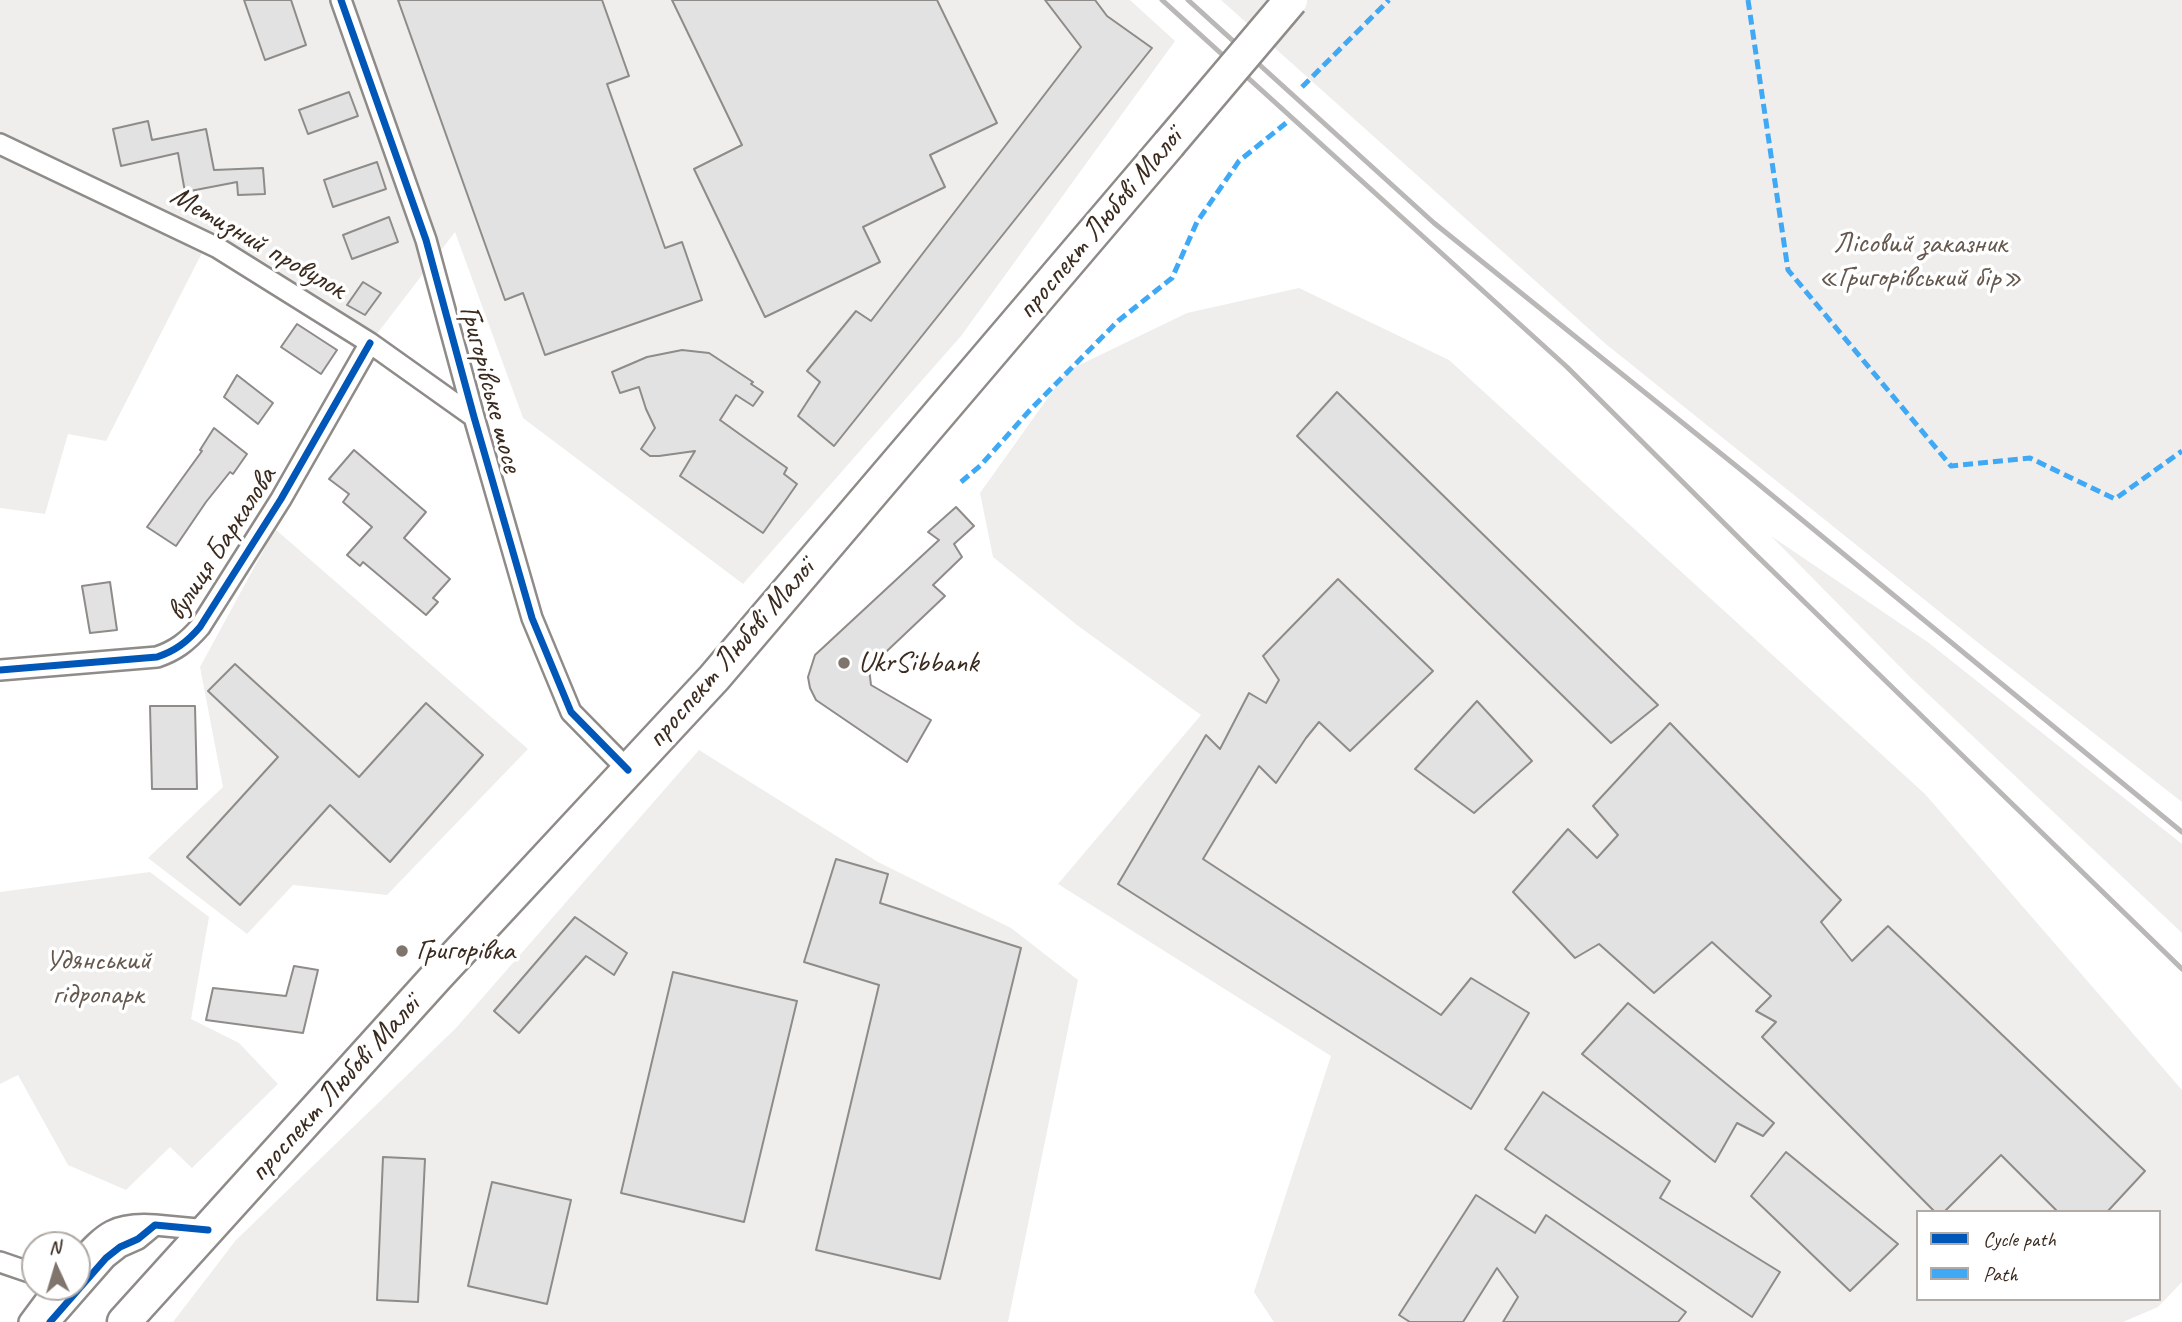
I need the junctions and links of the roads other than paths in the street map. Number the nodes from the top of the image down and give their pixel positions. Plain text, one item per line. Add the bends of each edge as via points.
1 (341, 0) edge
2 (1291, 0) edge
3 (0, 144) edge
4 (370, 343) junction
5 (474, 417) junction
6 (0, 670) edge
7 (628, 770) junction
8 (155, 1224) junction
9 (208, 1230) junction
10 (91, 1247) edge
11 (0, 1262) edge
12 (21, 1269) edge
13 (45, 1301) edge
14 (29, 1322) edge
15 (50, 1322) edge
16 (124, 1322) edge

1 - 5 street, Григорівське шосе via 426,240
2 - 7 main road, проспект Любові Малої, bridge via 714,678
3 - 4 street, Метизний провулок via 218,248
4 - 5 street, Метизний провулок
4 - 6 street, вулиця Баркалова via 281,499 187,642 157,657
5 - 7 street, Григорівське шосе via 532,618 571,712
7 - 9 main road, проспект Любові Малої
8 - 9 street
8 - 10 street via 117,1228
8 - 15 street via 106,1258
9 - 16 main road, проспект Любові Малої
11 - 12 street
13 - 14 street

